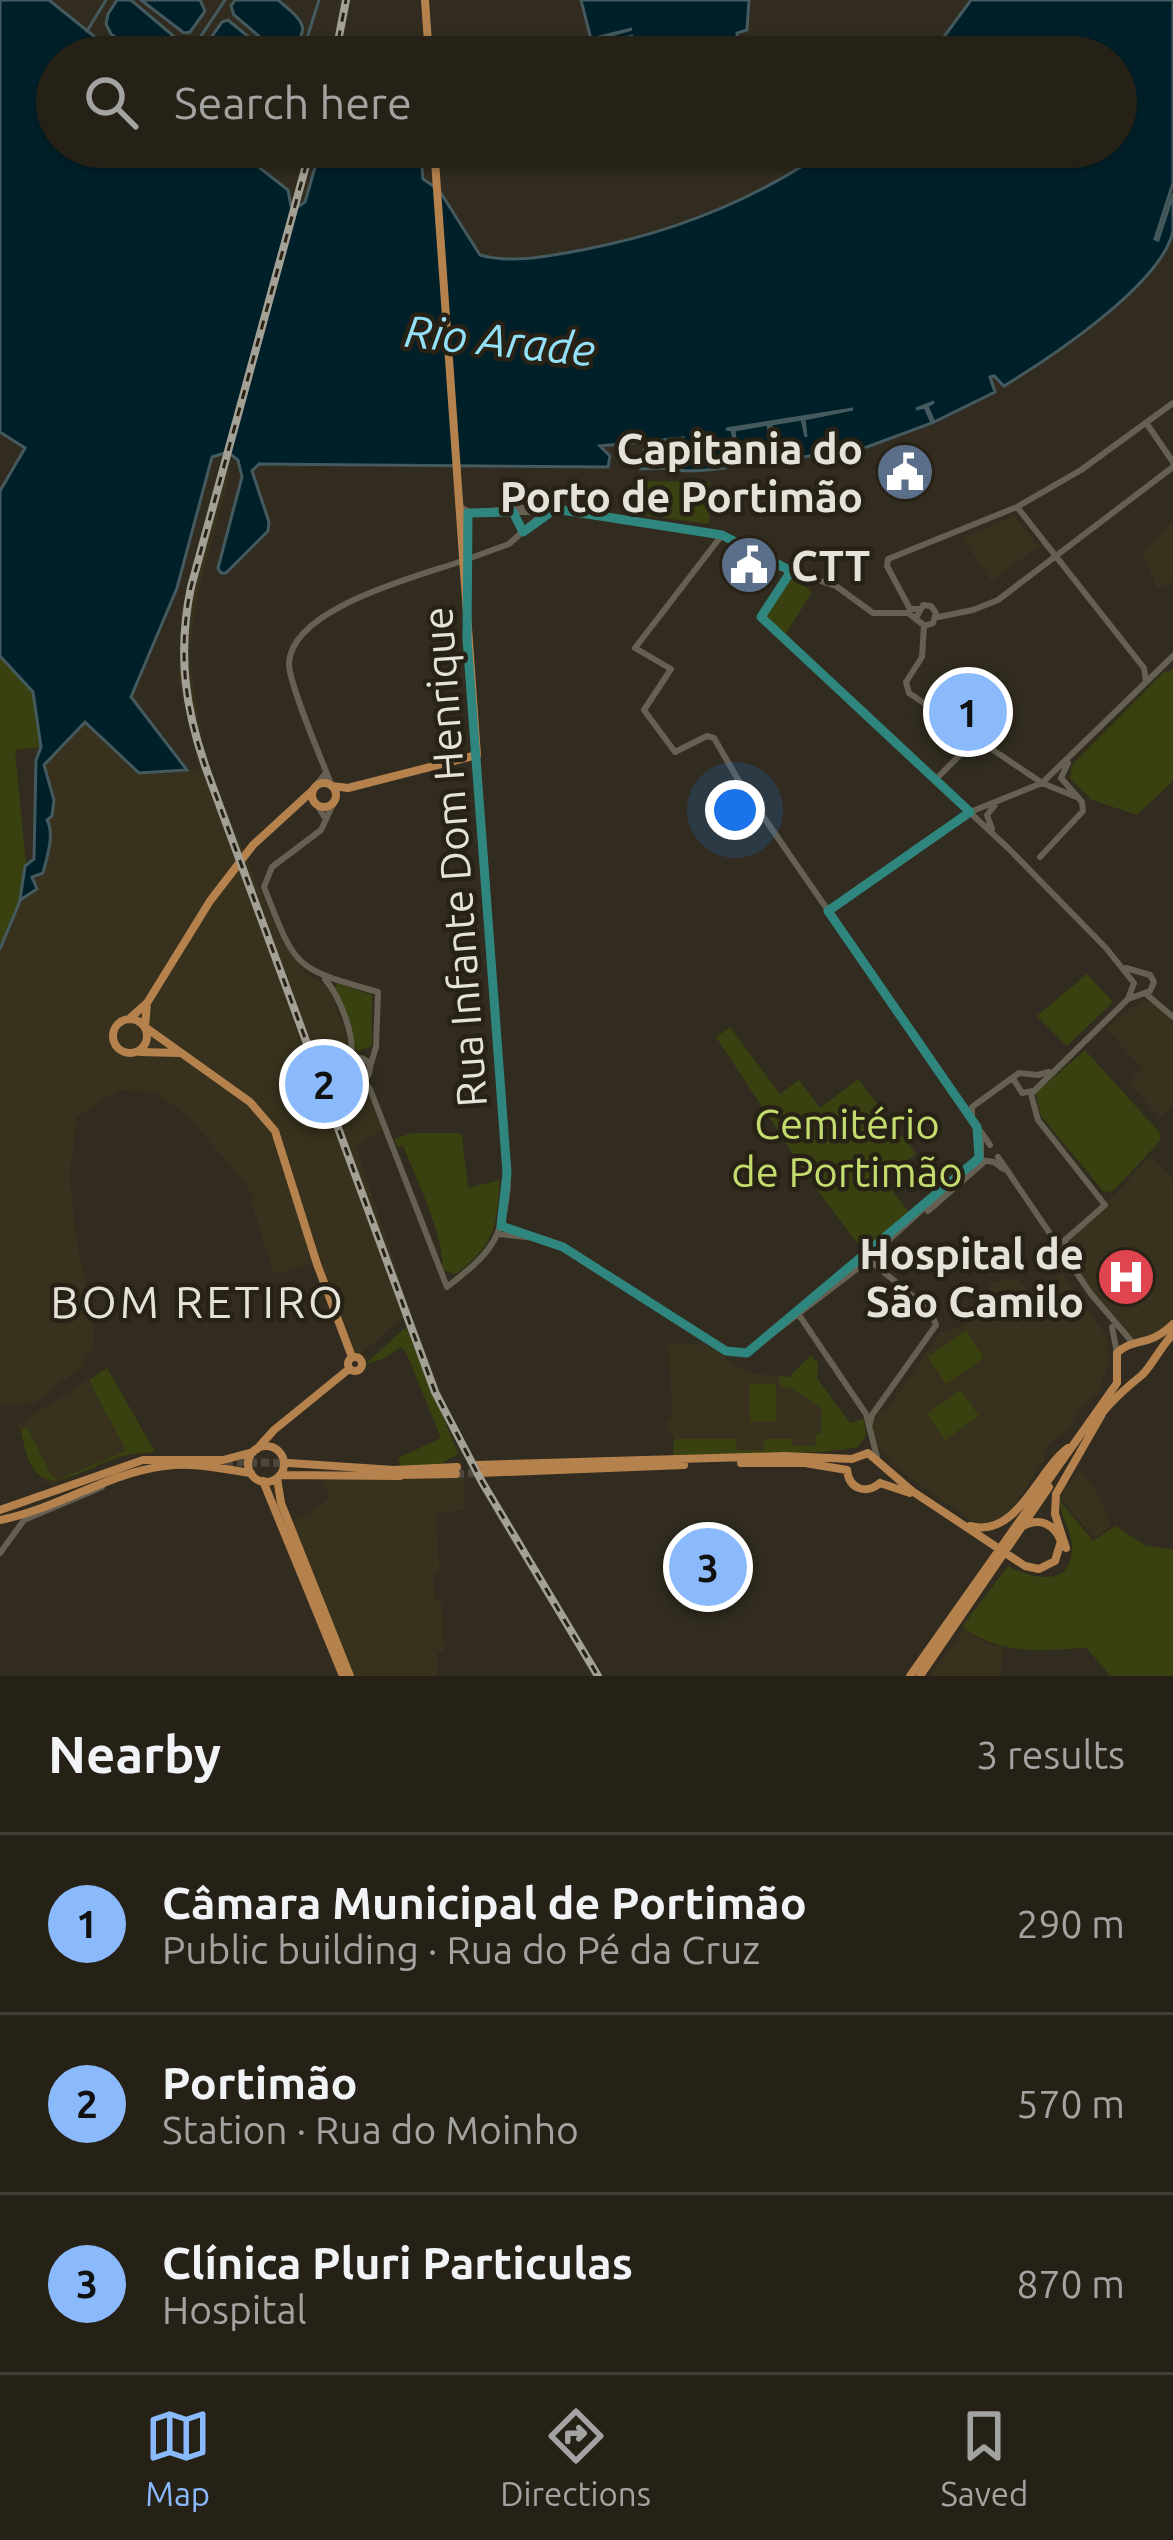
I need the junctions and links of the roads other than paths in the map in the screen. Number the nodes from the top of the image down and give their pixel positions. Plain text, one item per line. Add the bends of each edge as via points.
1 (425, 0) edge
2 (428, 36) edge
3 (436, 168) edge
4 (1173, 403) edge
5 (1148, 423) junction
6 (1173, 464) edge
7 (458, 483) junction
8 (459, 502) junction
9 (1018, 507) junction
10 (524, 510) junction
11 (547, 510) junction
12 (482, 511) junction
13 (468, 513) junction
14 (532, 523) junction
15 (641, 523) junction
16 (461, 531) junction
17 (521, 535) junction
18 (722, 535) junction
19 (1056, 558) junction
20 (791, 571) junction
21 (916, 614) junction
22 (936, 619) junction
23 (924, 626) junction
24 (1173, 656) edge
25 (1138, 660) junction
26 (1162, 667) junction
27 (1145, 683) junction
28 (976, 739) junction
29 (1075, 753) junction
30 (477, 755) junction
31 (327, 770) junction
32 (935, 779) junction
33 (1042, 783) junction
34 (332, 786) junction
35 (315, 788) junction
36 (348, 788) junction
37 (1079, 798) junction
38 (335, 800) junction
39 (998, 803) junction
40 (317, 805) junction
41 (298, 808) junction
42 (970, 812) junction
43 (326, 822) junction
44 (996, 836) junction
45 (1009, 849) junction
46 (1040, 857) junction
47 (1050, 892) junction
48 (827, 911) junction
49 (1123, 966) junction
50 (317, 974) junction
51 (1140, 974) junction
52 (336, 984) junction
53 (1134, 985) junction
54 (1154, 986) junction
55 (1144, 993) junction
56 (1128, 999) junction
57 (1158, 1001) junction
58 (147, 1004) junction
59 (1173, 1016) edge
60 (129, 1019) junction
61 (145, 1027) junction
62 (136, 1052) junction
63 (187, 1054) junction
64 (350, 1061) junction
65 (1057, 1067) junction
66 (370, 1069) junction
67 (1032, 1073) junction
68 (1015, 1077) junction
69 (362, 1080) junction
70 (370, 1089) junction
71 (1033, 1090) junction
72 (961, 1104) junction
73 (972, 1107) junction
74 (975, 1125) junction
75 (986, 1146) junction
76 (981, 1160) junction
77 (996, 1160) junction
78 (1046, 1228) junction
79 (500, 1230) junction
80 (1053, 1238) junction
81 (1067, 1238) junction
82 (1067, 1260) junction
83 (870, 1261) junction
84 (1091, 1294) junction
85 (800, 1317) junction
86 (1173, 1324) edge
87 (1173, 1334) edge
88 (1135, 1344) junction
89 (1117, 1353) junction
90 (1116, 1366) junction
91 (1145, 1372) junction
92 (878, 1407) junction
93 (862, 1408) junction
94 (1102, 1414) junction
95 (285, 1422) junction
96 (869, 1431) junction
97 (1078, 1446) junction
98 (255, 1450) junction
99 (280, 1453) junction
100 (856, 1456) junction
101 (880, 1461) junction
102 (140, 1466) dead end
103 (382, 1470) junction
104 (847, 1470) junction
105 (251, 1472) junction
106 (413, 1475) junction
107 (279, 1476) junction
108 (262, 1481) junction
109 (110, 1482) junction
110 (880, 1483) junction
111 (3, 1514) edge
112 (961, 1522) junction
113 (1023, 1526) junction
114 (11, 1535) junction
115 (1008, 1539) junction
116 (0, 1553) edge
117 (989, 1566) junction
118 (346, 1676) edge
119 (910, 1676) edge
120 (920, 1676) edge

1 - 2 main road
3 - 7 main road, Rua Infante Dom Henrique
4 - 5 street
5 - 6 street
5 - 9 street
6 - 19 street
7 - 8 main road, Rua Infante Dom Henrique
7 - 12 street via 466,503
8 - 13 street
8 - 16 main road, Rua Infante Dom Henrique
9 - 19 street
9 - 21 street via 892,557 887,566
10 - 11 street
10 - 12 street
10 - 14 street via 536,516
10 - 15 street via 573,508
10 - 17 street
11 - 14 street
11 - 15 street
12 - 13 street
13 - 16 street
14 - 17 street
15 - 18 street
16 - 30 main road, Rua Infante Dom Henrique
17 - 31 street via 384,586 295,641 289,661 296,692
18 - 20 street
18 - 48 street via 635,648 671,669 644,710 675,752 710,737
19 - 22 street via 998,600
19 - 25 street
20 - 21 street via 836,586 873,613
20 - 32 street via 761,617
21 - 22 street via 931,606
21 - 23 street
22 - 23 street
23 - 28 street via 922,657 906,682
24 - 26 street
25 - 26 street
25 - 27 street
26 - 27 street
27 - 29 street
28 - 32 street
28 - 33 street
29 - 33 street
29 - 37 street via 1061,778
30 - 36 main road
30 - 79 street, Rua Infante Dom Henrique via 507,1173
31 - 34 street
31 - 35 street
32 - 42 street
33 - 37 street
33 - 39 street
34 - 35 main road
34 - 36 main road
34 - 38 main road
35 - 40 main road
35 - 41 main road
36 - 38 main road
37 - 46 street via 1077,819
38 - 40 main road
38 - 43 street
39 - 42 street
39 - 44 street via 987,815
40 - 41 main road
40 - 43 street
41 - 58 main road via 266,830 230,873
42 - 44 street
42 - 48 street
43 - 50 street via 272,867 264,887 293,952
44 - 45 street
45 - 46 street via 1030,862
45 - 47 street
46 - 47 street
47 - 49 street
48 - 72 street
49 - 51 street
49 - 53 street
50 - 52 street
50 - 52 street
51 - 53 street
51 - 54 street
52 - 64 street
52 - 66 street via 378,992
53 - 55 street
53 - 56 street
54 - 55 street
54 - 57 street
55 - 56 street
55 - 57 street
56 - 65 street
57 - 59 street
58 - 60 main road
58 - 61 main road
60 - 61 main road
60 - 62 main road via 114,1029 114,1042
61 - 62 main road via 146,1042
61 - 63 main road
62 - 63 main road
63 - 95 main road via 275,1132 352,1357 349,1369
64 - 66 street via 363,1058
64 - 69 street via 350,1075
65 - 67 street
65 - 71 street
66 - 69 street
66 - 70 street
67 - 68 street
67 - 71 street
68 - 71 street via 1018,1091
68 - 73 street
69 - 70 street
70 - 79 street via 447,1287 485,1257
71 - 81 street via 1037,1120 1105,1205
72 - 73 street
72 - 74 street
73 - 74 street
74 - 75 street
75 - 76 street
75 - 77 street
76 - 77 street
76 - 83 street
77 - 78 street
78 - 80 street
78 - 81 street
79 - 85 street via 555,1244 726,1351 747,1354
80 - 81 street
80 - 82 street
81 - 82 street
82 - 84 street
83 - 85 street
83 - 92 street via 930,1310 936,1325
84 - 88 street
84 - 89 street via 1114,1330
85 - 93 street
86 - 88 main road
87 - 91 main road
88 - 89 main road
88 - 91 main road via 1149,1355
89 - 90 main road
90 - 91 main road via 1127,1377
90 - 97 main road via 1117,1384
91 - 94 main road
92 - 93 street
92 - 96 street
93 - 96 street
94 - 97 main road
94 - 113 main road
95 - 98 main road
95 - 99 main road
96 - 100 street
96 - 101 street
97 - 110 main road via 1055,1500 1063,1558 1040,1574
97 - 112 main road via 1048,1464 1004,1523
97 - 115 main road
98 - 99 main road
98 - 105 main road
98 - 111 main road via 223,1460 142,1460
99 - 103 main road
99 - 107 main road
100 - 101 main road
100 - 104 main road
100 - 104 main road via 478,1469 774,1462
101 - 110 main road
101 - 112 main road
102 - 111 main road
103 - 106 main road via 456,1470
103 - 106 main road via 289,1465
104 - 110 main road via 860,1489
105 - 108 main road
105 - 109 main road via 167,1466
106 - 107 main road
107 - 108 main road
107 - 118 main road via 280,1503
108 - 118 main road
109 - 111 main road via 39,1511
109 - 114 street via 24,1520
111 - 114 street
112 - 113 main road via 1025,1566 1055,1561 1061,1541 1053,1528
113 - 115 main road
114 - 116 street
115 - 117 main road
117 - 119 main road
117 - 120 main road

